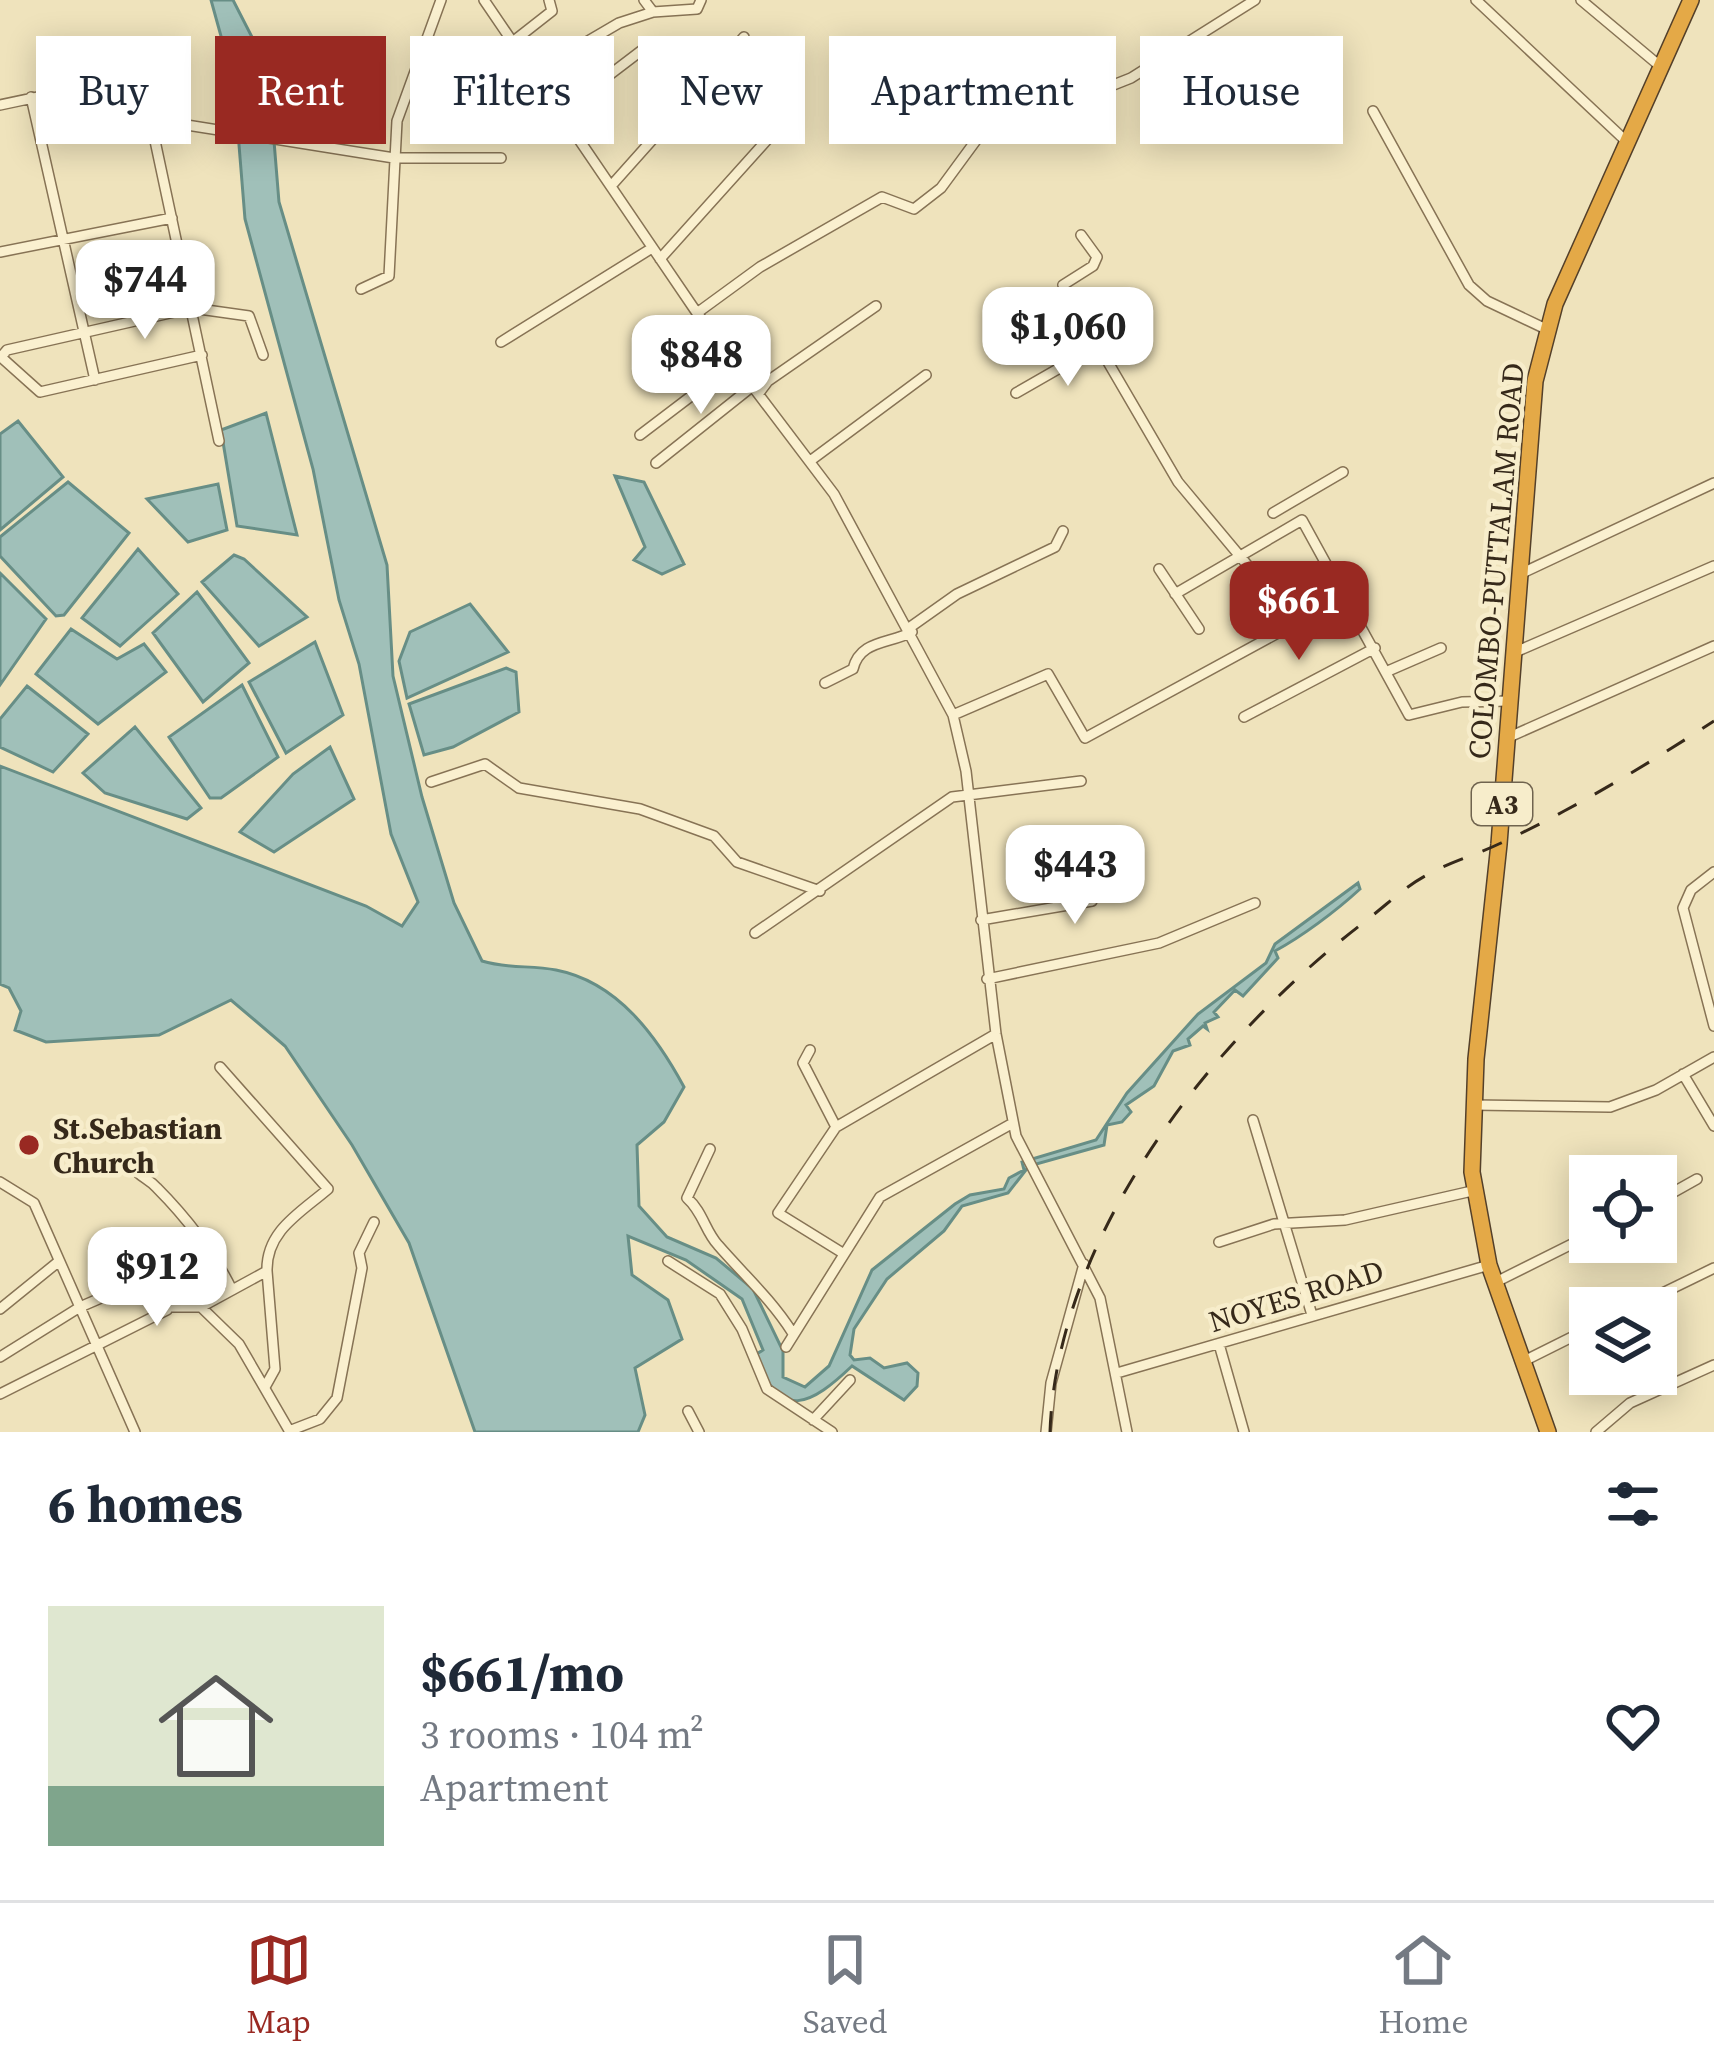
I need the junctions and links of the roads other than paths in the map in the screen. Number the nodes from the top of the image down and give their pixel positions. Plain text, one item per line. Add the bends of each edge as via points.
1 (441, 0) edge
2 (484, 0) edge
3 (549, 0) edge
4 (644, 0) edge
5 (701, 0) edge
6 (1255, 0) edge
7 (1476, 0) edge
8 (1581, 0) edge
9 (1690, 0) edge
10 (653, 12) junction
11 (512, 36) edge
12 (520, 36) edge
13 (597, 36) edge
14 (638, 53) edge
15 (1660, 67) junction
16 (614, 71) edge
17 (36, 96) edge
18 (31, 97) junction
19 (0, 105) edge
20 (1373, 111) dead end
21 (191, 124) edge
22 (1627, 142) junction
23 (155, 144) edge
24 (584, 144) edge
25 (648, 144) edge
26 (763, 144) edge
27 (394, 158) junction
28 (502, 158) dead end
29 (611, 186) junction
30 (172, 218) junction
31 (1081, 235) dead end
32 (63, 237) junction
33 (652, 248) junction
34 (0, 252) edge
35 (660, 259) junction
36 (361, 289) dead end
37 (876, 306) dead end
38 (192, 308) junction
39 (697, 313) junction
40 (1546, 329) junction
41 (84, 334) junction
42 (501, 342) dead end
43 (1098, 346) junction
44 (202, 355) junction
45 (263, 355) dead end
46 (736, 362) junction
47 (926, 375) dead end
48 (95, 380) junction
49 (757, 389) junction
50 (1016, 393) dead end
51 (640, 435) dead end
52 (219, 441) dead end
53 (810, 461) junction
54 (656, 463) dead end
55 (1343, 472) dead end
56 (1714, 483) edge
57 (1292, 502) junction
58 (1273, 513) dead end
59 (1302, 520) junction
60 (1063, 531) dead end
61 (1239, 557) junction
62 (1714, 566) edge
63 (1159, 569) dead end
64 (1334, 575) junction
65 (1518, 575) junction
66 (1175, 594) junction
67 (1344, 597) junction
68 (1199, 628) dead end
69 (910, 630) junction
70 (1714, 646) edge
71 (1375, 648) junction
72 (1441, 649) dead end
73 (1513, 653) junction
74 (1388, 671) junction
75 (825, 683) dead end
76 (1509, 701) junction
77 (953, 715) junction
78 (1244, 717) dead end
79 (1507, 738) junction
80 (1081, 781) dead end
81 (431, 782) dead end
82 (968, 797) junction
83 (1110, 845) dead end
84 (1714, 872) edge
85 (820, 891) junction
86 (1255, 903) dead end
87 (981, 920) junction
88 (755, 933) dead end
89 (987, 980) junction
90 (1714, 1026) edge
91 (995, 1034) junction
92 (810, 1050) dead end
93 (1714, 1057) edge
94 (220, 1067) dead end
95 (1683, 1075) junction
96 (1473, 1105) junction
97 (1253, 1120) dead end
98 (1013, 1123) junction
99 (1714, 1126) edge
100 (836, 1127) junction
101 (710, 1149) dead end
102 (131, 1163) dead end
103 (1697, 1179) dead end
104 (0, 1182) edge
105 (1677, 1190) edge
106 (1472, 1191) junction
107 (374, 1222) dead end
108 (1284, 1227) junction
109 (1219, 1242) dead end
110 (1569, 1246) edge
111 (841, 1252) junction
112 (668, 1261) dead end
113 (58, 1262) junction
114 (1084, 1264) junction
115 (1489, 1265) junction
116 (1714, 1268) edge
117 (267, 1271) junction
118 (1494, 1283) junction
119 (1675, 1287) edge
120 (232, 1290) junction
121 (80, 1307) junction
122 (201, 1307) junction
123 (0, 1309) edge
124 (169, 1309) junction
125 (1312, 1315) junction
126 (794, 1330) junction
127 (1569, 1338) edge
128 (97, 1342) junction
129 (1219, 1344) junction
130 (786, 1347) dead end
131 (0, 1357) edge
132 (1522, 1362) junction
133 (1714, 1365) edge
134 (1117, 1373) junction
135 (850, 1380) dead end
136 (265, 1387) junction
137 (0, 1394) edge
138 (688, 1411) dead end
139 (813, 1420) junction
140 (289, 1431) edge
141 (829, 1431) edge
142 (135, 1432) edge
143 (699, 1432) edge
144 (1046, 1432) edge
145 (1126, 1432) edge
146 (1244, 1432) edge
147 (1548, 1432) edge
148 (1596, 1432) edge

1 - 27 street via 397,121
2 - 11 street
3 - 12 street via 552,11
4 - 10 street
5 - 10 street via 698,9
6 - 39 street via 1131,78 977,139 941,188 914,209 882,197
7 - 22 street
8 - 15 street
9 - 15 highway, COLOMBO-PUTTALAM ROAD / A3
10 - 13 street
14 - 16 street
15 - 22 highway, COLOMBO-PUTTALAM ROAD / A3
17 - 18 street
18 - 19 street
18 - 32 street
20 - 40 street via 1469,285
21 - 27 street
22 - 40 highway, COLOMBO-PUTTALAM ROAD / A3
23 - 30 street
24 - 29 street
25 - 29 street
26 - 35 street
27 - 28 street
27 - 36 street via 389,276
29 - 33 street
30 - 32 street
30 - 38 street
31 - 43 street via 1094,250 1094,266 1063,285
32 - 34 street
32 - 41 street
33 - 35 street
33 - 42 street
35 - 39 street
37 - 49 street
38 - 41 street
38 - 44 street
38 - 45 street via 249,316
39 - 46 street
40 - 65 highway, COLOMBO-PUTTALAM ROAD / A3 via 1534,381
41 - 48 street
41 - 48 street via 1,357 40,392
43 - 50 street
43 - 61 street via 1178,482
44 - 48 street
44 - 52 street
46 - 49 street
46 - 51 street
47 - 53 street
49 - 53 street
49 - 54 street
53 - 69 street
55 - 57 street
56 - 65 street
57 - 58 street
57 - 59 street
59 - 61 street
59 - 64 street
60 - 69 street via 1054,547 957,594
61 - 64 street via 1279,603
61 - 66 street
62 - 73 street
63 - 66 street
64 - 67 street
65 - 73 highway, COLOMBO-PUTTALAM ROAD / A3
66 - 68 street
67 - 71 street
67 - 77 street via 1084,738 1048,674
69 - 75 street via 870,646 854,669
69 - 77 street
70 - 79 street
71 - 74 street
71 - 78 street
72 - 74 street
73 - 76 highway, COLOMBO-PUTTALAM ROAD / A3
74 - 76 street via 1409,715
76 - 79 highway, COLOMBO-PUTTALAM ROAD / A3
77 - 82 street
79 - 96 highway, COLOMBO-PUTTALAM ROAD / A3
80 - 82 street
81 - 85 street via 484,764 519,788 640,808 714,836 737,862
82 - 85 street via 952,797 904,827
82 - 87 street
83 - 87 street via 1088,856 1092,901
84 - 90 street via 1683,908
85 - 88 street
86 - 89 street via 1159,944
87 - 89 street
89 - 91 street
91 - 98 street
91 - 100 street
92 - 100 street via 802,1063
93 - 95 street
94 - 117 street via 328,1189 266,1248
95 - 96 street via 1610,1106
95 - 99 street
96 - 106 highway, COLOMBO-PUTTALAM ROAD / A3
97 - 108 street
98 - 111 street via 880,1197
98 - 114 street
100 - 111 street via 778,1213
101 - 126 street via 687,1198 702,1211 715,1244
102 - 120 street via 220,1264
103 - 105 street
104 - 113 street via 34,1203
106 - 108 street
106 - 115 highway, COLOMBO-PUTTALAM ROAD / A3
107 - 140 street via 359,1253 338,1398 320,1419
108 - 109 street
108 - 125 street
110 - 118 street
111 - 126 street
112 - 139 street via 720,1294 767,1389
113 - 121 street
113 - 123 street
114 - 134 street
114 - 144 street
115 - 118 highway, COLOMBO-PUTTALAM ROAD / A3
115 - 125 street, NOYES ROAD
116 - 119 street
117 - 120 street
117 - 136 street via 275,1370
118 - 132 highway, COLOMBO-PUTTALAM ROAD / A3
120 - 122 street
121 - 124 street via 134,1284
121 - 128 street
121 - 131 street
122 - 124 street
122 - 136 street
124 - 128 street
125 - 129 street, NOYES ROAD
126 - 130 street
127 - 132 street
128 - 137 street
128 - 142 street
129 - 134 street, NOYES ROAD
129 - 146 street
132 - 147 highway, COLOMBO-PUTTALAM ROAD / A3
133 - 148 street via 1630,1403
134 - 145 street
135 - 139 street
136 - 140 street
138 - 143 street
139 - 141 street

